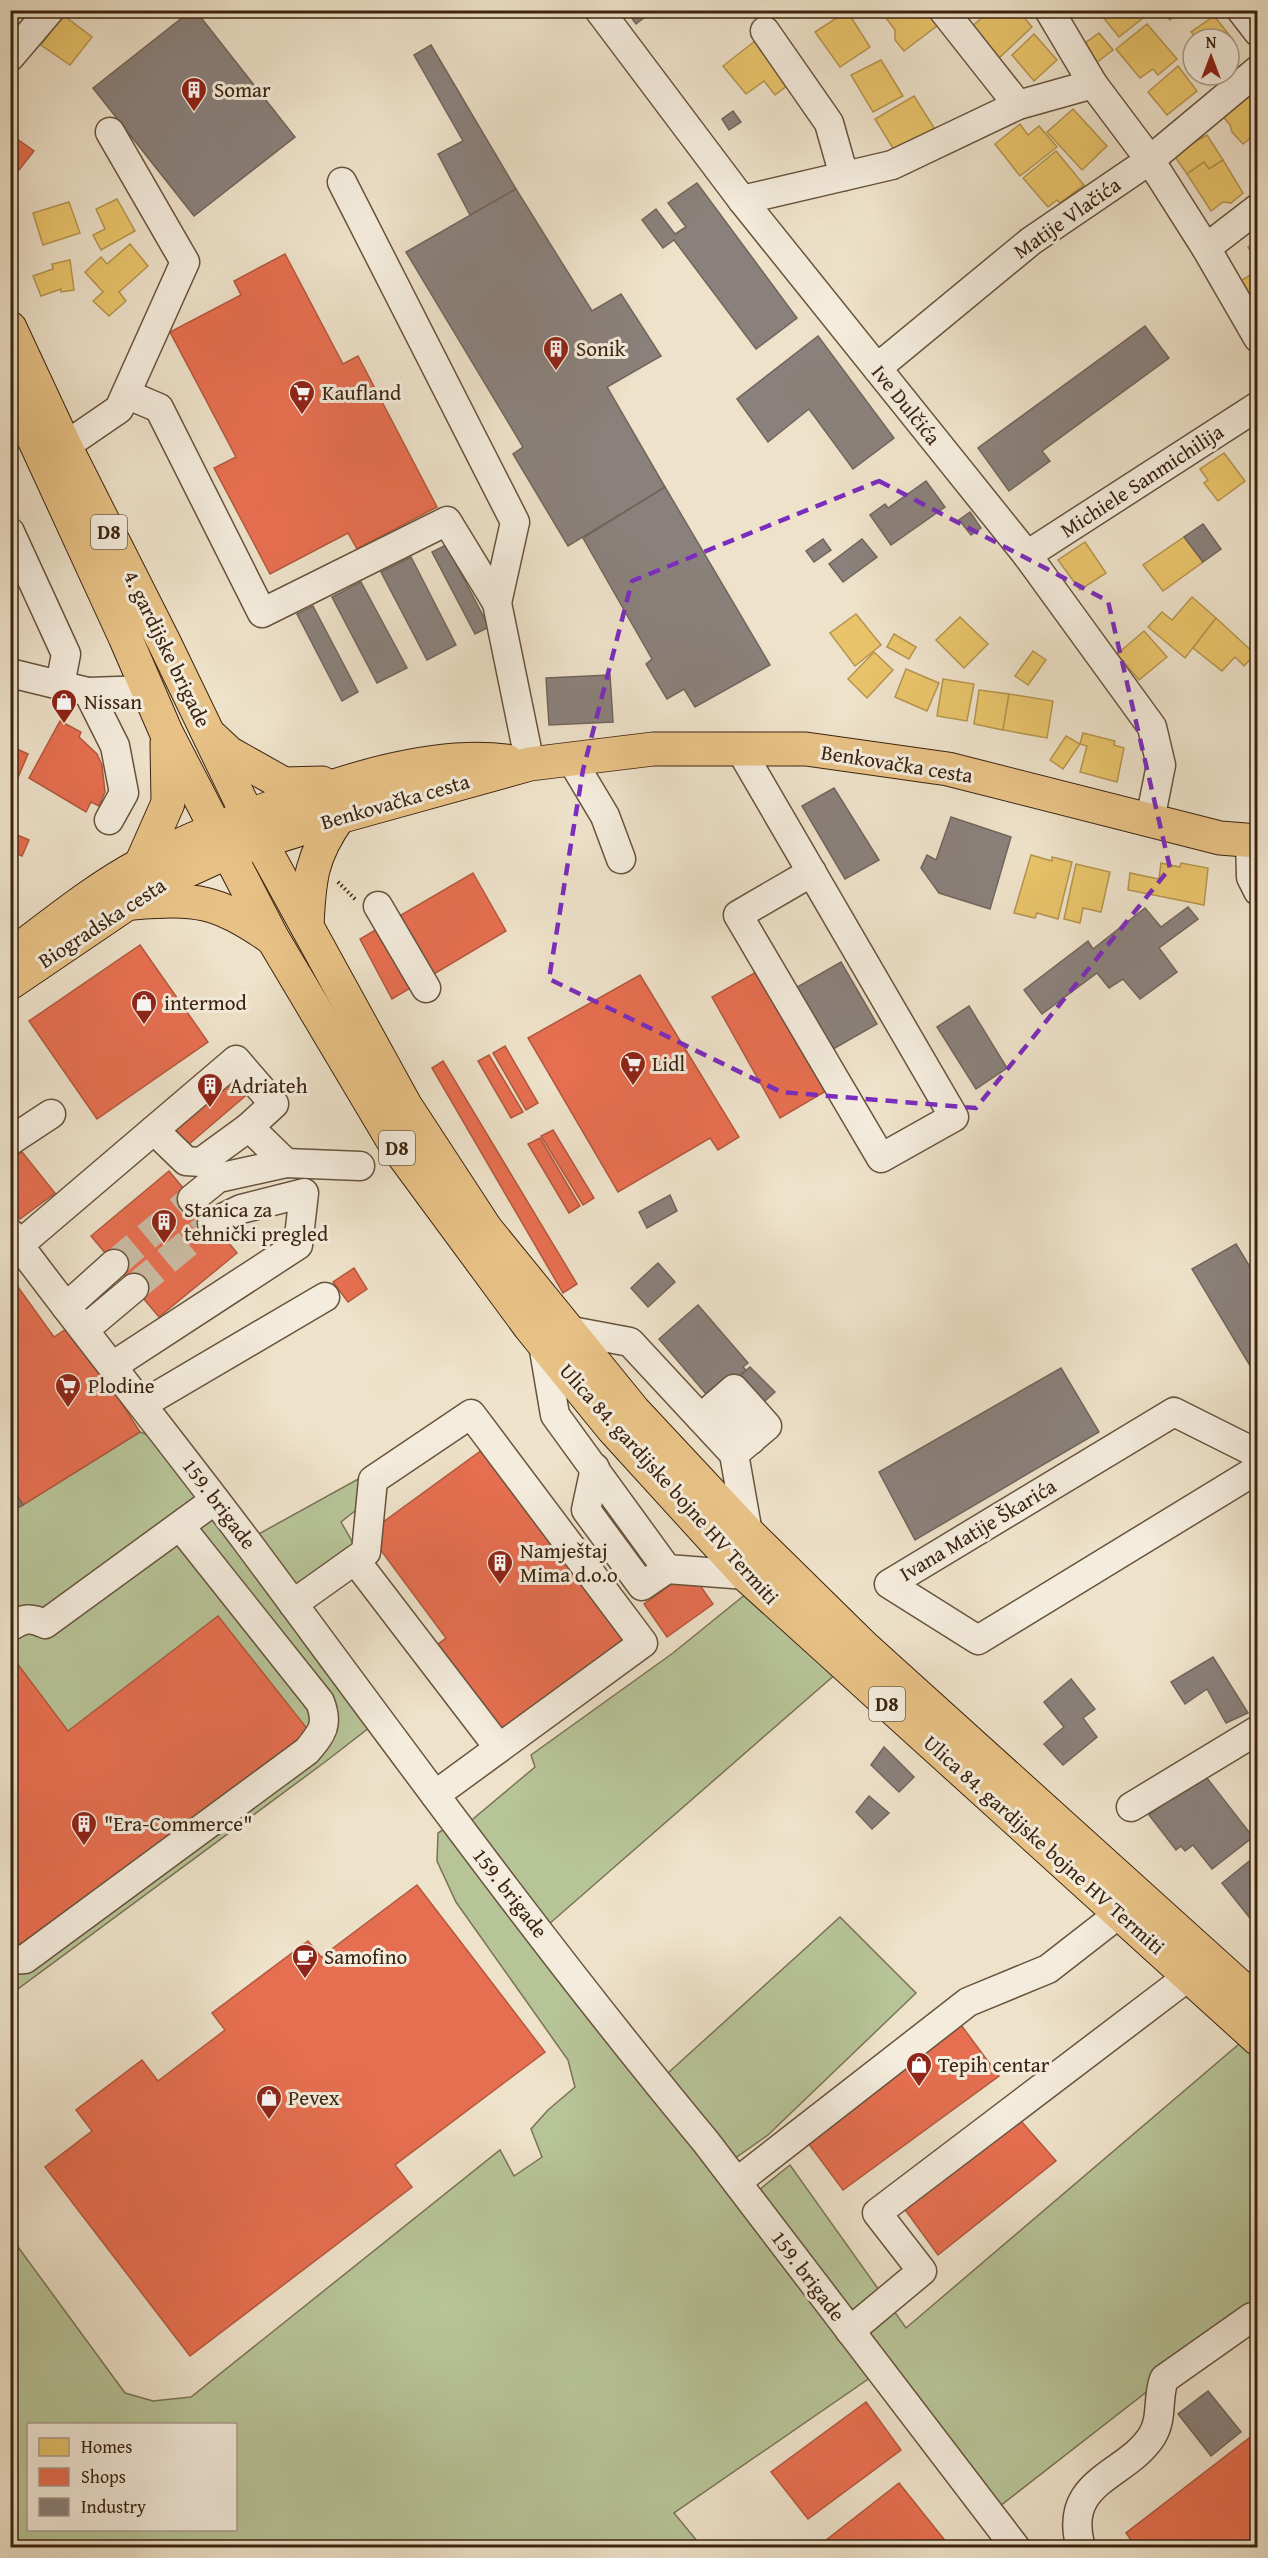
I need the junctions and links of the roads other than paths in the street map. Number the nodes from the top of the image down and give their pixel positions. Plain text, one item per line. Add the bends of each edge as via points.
1 (50, 10) edge
2 (599, 10) edge
3 (943, 10) edge
4 (1049, 10) edge
5 (1240, 10) edge
6 (765, 31) dead end
7 (1257, 32) edge
8 (10, 57) edge
9 (1257, 70) edge
10 (1093, 84) junction
11 (1017, 105) junction
12 (110, 132) dead end
13 (1150, 160) junction
14 (844, 176) junction
15 (342, 182) dead end
16 (742, 200) junction
17 (1257, 208) edge
18 (1206, 248) junction
19 (10, 328) edge
20 (1257, 338) edge
21 (877, 368) junction
22 (10, 387) edge
23 (126, 394) junction
24 (1257, 406) edge
25 (65, 446) junction
26 (10, 532) edge
27 (1027, 555) junction
28 (497, 603) junction
29 (10, 673) edge
30 (60, 685) junction
31 (148, 690) junction
32 (88, 692) junction
33 (166, 732) junction
34 (210, 736) junction
35 (740, 749) junction
36 (571, 759) junction
37 (530, 764) junction
38 (341, 782) junction
39 (339, 817) junction
40 (108, 820) dead end
41 (1150, 820) junction
42 (254, 829) junction
43 (222, 840) junction
44 (1254, 840) edge
45 (621, 859) dead end
46 (141, 864) junction
47 (812, 872) junction
48 (1257, 891) edge
49 (128, 903) junction
50 (370, 906) road end
51 (307, 926) junction
52 (273, 939) junction
53 (10, 956) edge
54 (10, 983) edge
55 (426, 988) dead end
56 (51, 1114) dead end
57 (249, 1127) junction
58 (154, 1130) junction
59 (10, 1141) edge
60 (395, 1144) junction
61 (286, 1163) junction
62 (360, 1166) junction
63 (304, 1193) junction
64 (192, 1198) tunnel mouth
65 (212, 1223) tunnel mouth
66 (15, 1239) edge
67 (114, 1264) tunnel mouth
68 (134, 1288) tunnel mouth
69 (326, 1297) dead end
70 (66, 1306) junction
71 (84, 1330) junction
72 (555, 1337) junction
73 (114, 1365) junction
74 (143, 1404) junction
75 (708, 1412) junction
76 (743, 1447) junction
77 (1257, 1454) edge
78 (1257, 1469) edge
79 (215, 1500) junction
80 (180, 1526) junction
81 (748, 1533) junction
82 (360, 1556) junction
83 (746, 1575) junction
84 (301, 1599) junction
85 (10, 1627) edge
86 (1257, 1730) edge
87 (499, 1748) junction
88 (442, 1790) junction
89 (1131, 1807) dead end
90 (1120, 1913) junction
91 (10, 1960) edge
92 (1189, 1976) junction
93 (1257, 2002) edge
94 (1257, 2039) edge
95 (737, 2182) junction
96 (1252, 2316) dead end
97 (850, 2331) junction
98 (1016, 2547) edge
99 (1081, 2547) edge

1 - 8 street
2 - 16 street, Ive Dulčića
3 - 11 street
4 - 10 street
5 - 7 street
6 - 14 street via 829,123
9 - 13 street, Matije Vlačića
10 - 11 street
10 - 13 street
11 - 14 street via 892,165
12 - 23 street via 185,262
13 - 18 street
13 - 21 street, Matije Vlačića via 1031,241
14 - 16 street
15 - 28 street via 515,522
16 - 21 street, Ive Dulčića
17 - 18 street
18 - 20 street
19 - 25 main road, 4. gardijske brigade / D8
21 - 27 street, Ive Dulčića
22 - 31 main road, 4. gardijske brigade / D8
23 - 25 street via 120,409
23 - 28 street via 159,408 262,613 447,521
24 - 27 street, Michiele Sanmichilija
25 - 34 main road, 4. gardijske brigade / D8
26 - 30 street via 66,654
27 - 41 street, Ive Dulčića via 1152,727 1161,765
28 - 37 street
29 - 30 street
30 - 32 street
31 - 32 street
31 - 33 main road, 4. gardijske brigade / D8
32 - 40 street via 115,746 124,793
33 - 43 main road, 4. gardijske brigade / D8
33 - 46 main road via 168,803
34 - 38 main road via 229,753 284,784
34 - 42 main road, 4. gardijske brigade / D8
35 - 36 main road, Benkovačka cesta via 653,749
35 - 41 main road, Benkovačka cesta via 806,749 948,769
35 - 47 street
36 - 37 main road, Benkovačka cesta
36 - 45 street via 605,816
37 - 38 main road, Benkovačka cesta via 454,759
37 - 39 main road, Benkovačka cesta
38 - 42 main road, Benkovačka cesta
39 - 42 main road, Benkovačka cesta
39 - 51 main road via 312,868
41 - 44 main road, Benkovačka cesta via 1220,838
42 - 43 main road
42 - 51 main road, Ulica 84. gardijske bojne HV Termiti / D8
43 - 46 main road, Biogradska cesta
43 - 49 main road, Biogradska cesta
43 - 52 main road, Ulica 84. gardijske bojne HV Termiti / D8
44 - 48 street via 1251,876
46 - 53 main road, Biogradska cesta
47 - 47 street via 954,1117 881,1158 738,915
49 - 52 main road via 213,904
49 - 54 main road, Biogradska cesta
50 - 55 street
51 - 72 main road, Ulica 84. gardijske bojne HV Termiti / D8 via 405,1105
52 - 60 main road, Ulica 84. gardijske bojne HV Termiti / D8
56 - 59 street
57 - 58 street via 201,1162 186,1161
57 - 58 street via 274,1104 236,1060
57 - 61 street
58 - 66 street
60 - 62 street
60 - 72 main road, Ulica 84. gardijske bojne HV Termiti / D8
61 - 62 street
61 - 64 street via 218,1178
62 - 63 street
63 - 65 street via 241,1209
63 - 73 street via 298,1245
66 - 70 street, 159. brigade
67 - 70 street
68 - 71 street
69 - 74 street
70 - 71 street, 159. brigade
71 - 73 street, 159. brigade
72 - 75 street via 630,1342
72 - 81 main road, Ulica 84. gardijske bojne HV Termiti / D8 via 634,1411
72 - 83 main road, Ulica 84. gardijske bojne HV Termiti / D8 via 614,1429
72 - 83 street via 555,1415 592,1479 661,1573
73 - 74 street, 159. brigade
74 - 79 street, 159. brigade
75 - 76 street
75 - 76 street via 734,1389 767,1426
76 - 81 street
77 - 78 street, Ivana Matije Škarića via 1174,1412 889,1584 978,1640
79 - 80 street
79 - 84 street, 159. brigade
80 - 85 street via 45,1624 34,1619 20,1620
80 - 91 street via 320,1702 325,1715 322,1732 307,1751 25,1959
81 - 93 main road, Ulica 84. gardijske bojne HV Termiti / D8 via 864,1647
82 - 84 street
82 - 87 street
82 - 87 street via 374,1480 471,1414 643,1643
83 - 90 main road, Ulica 84. gardijske bojne HV Termiti / D8
84 - 88 street, 159. brigade
86 - 89 street
87 - 88 street
88 - 95 street, 159. brigade
90 - 92 main road, Ulica 84. gardijske bojne HV Termiti / D8
90 - 95 street via 1048,1969 968,2002
92 - 94 main road, Ulica 84. gardijske bojne HV Termiti / D8
92 - 97 street via 877,2213 922,2271
95 - 97 street, 159. brigade
96 - 99 street via 1164,2379 1159,2421 1151,2438 1092,2486 1085,2498 1078,2527
97 - 98 street, 159. brigade

